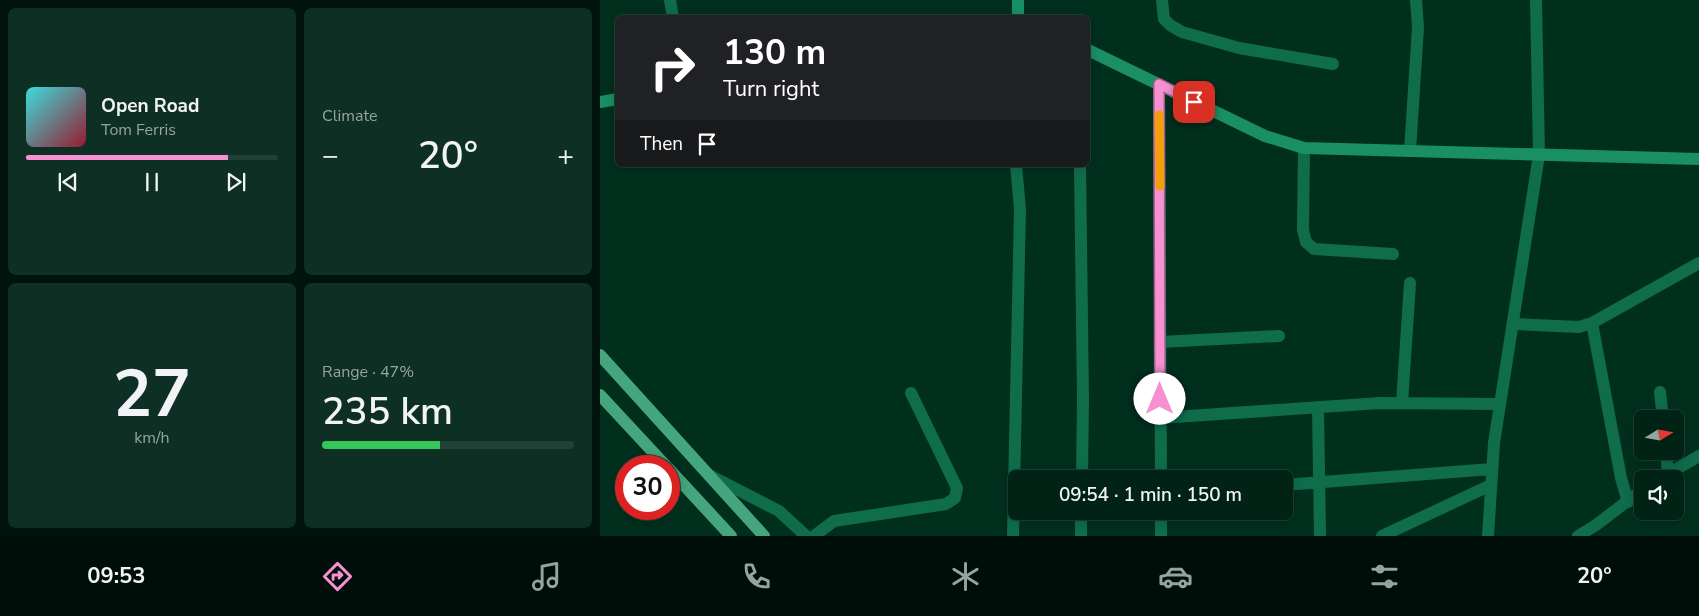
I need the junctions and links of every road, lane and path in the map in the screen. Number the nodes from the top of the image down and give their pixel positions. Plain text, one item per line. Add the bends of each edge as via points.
1 (670, 0) edge
2 (1018, 0) edge
3 (1162, 0) edge
4 (1416, 0) edge
5 (1536, 0) edge
6 (672, 15) edge
7 (1018, 15) edge
8 (1090, 51) edge
9 (1333, 64) dead end
10 (1159, 84) junction
11 (615, 100) edge
12 (600, 102) edge
13 (1304, 148) junction
14 (1410, 151) junction
15 (1539, 155) junction
16 (1699, 160) edge
17 (1016, 167) edge
18 (1080, 167) edge
19 (1393, 254) dead end
20 (1699, 263) edge
21 (1410, 283) dead end
22 (1513, 324) junction
23 (1592, 324) junction
24 (1279, 336) dead end
25 (1160, 342) junction
26 (600, 355) edge
27 (1660, 392) dead end
28 (911, 393) dead end
29 (600, 395) edge
30 (1402, 403) junction
31 (1500, 404) junction
32 (1318, 407) junction
33 (1662, 410) edge
34 (1160, 418) junction
35 (656, 455) edge
36 (1699, 456) edge
37 (1492, 469) junction
38 (1082, 470) edge
39 (1161, 470) edge
40 (1674, 470) edge
41 (707, 474) junction
42 (680, 481) edge
43 (1320, 483) junction
44 (1491, 484) junction
45 (1293, 485) edge
46 (1634, 497) edge
47 (1628, 502) junction
48 (1081, 520) edge
49 (1161, 520) edge
50 (731, 536) edge
51 (764, 536) edge
52 (806, 536) edge
53 (814, 536) edge
54 (1013, 536) edge
55 (1081, 536) edge
56 (1161, 536) edge
57 (1320, 536) edge
58 (1382, 536) edge
59 (1488, 536) edge
60 (1578, 536) edge

1 - 6 street
2 - 7 main road
3 - 9 street via 1164,19 1182,32 1239,48
4 - 14 street via 1418,27
5 - 15 street
8 - 10 main road
10 - 13 main road via 1265,136
10 - 25 street
11 - 12 main road
13 - 14 main road
13 - 19 street via 1303,230 1306,242 1314,249
14 - 15 main road
15 - 16 main road
15 - 22 street
17 - 54 street via 1020,209
18 - 38 street
20 - 23 street
21 - 30 street
22 - 23 street via 1579,327
22 - 31 street
23 - 47 street
24 - 25 street
25 - 34 street
26 - 41 main road
27 - 33 street
28 - 53 street via 957,488 955,498 946,504 834,521
29 - 35 main road
30 - 31 street
30 - 32 street
31 - 37 street
32 - 34 street
32 - 43 street
34 - 39 street
36 - 40 street
37 - 43 street
37 - 44 street
41 - 51 main road
41 - 52 street via 779,511
42 - 50 main road
43 - 45 street
43 - 57 street
44 - 58 street
44 - 59 street
46 - 47 street
47 - 60 street
48 - 55 street
49 - 56 street

